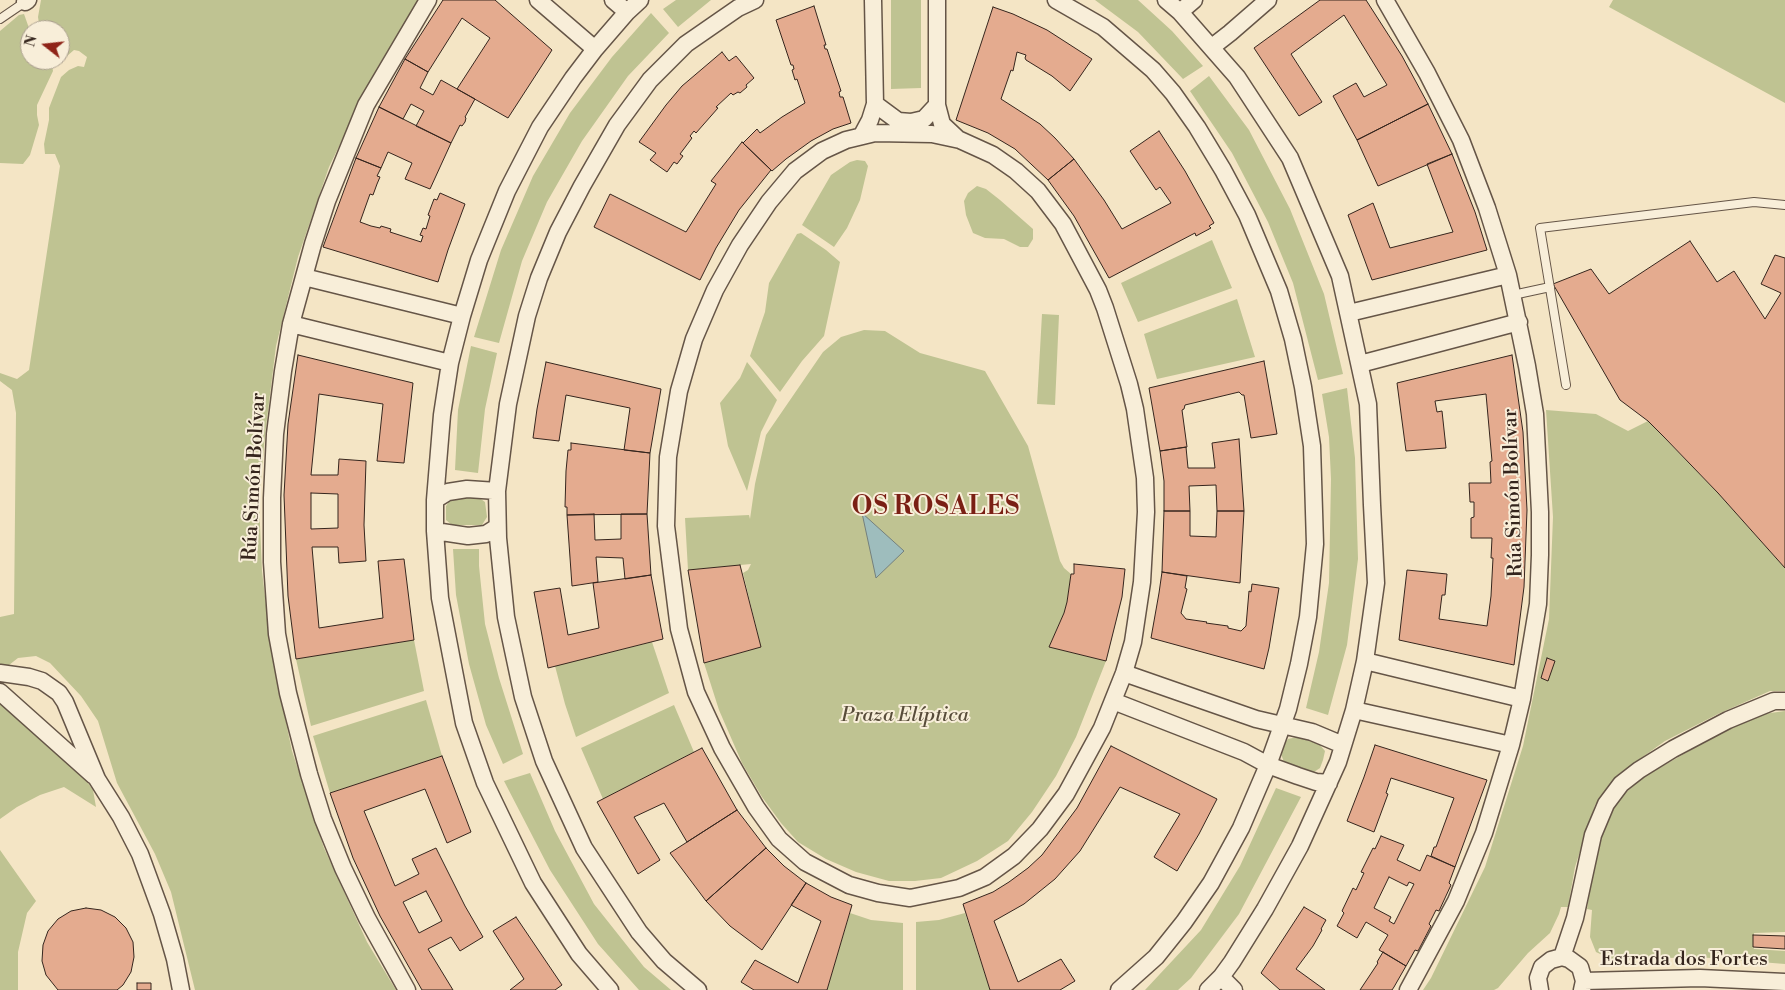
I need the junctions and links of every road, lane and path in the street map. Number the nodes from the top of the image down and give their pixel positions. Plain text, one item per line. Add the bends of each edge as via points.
1 (428, 0) edge
2 (538, 0) edge
3 (613, 0) edge
4 (640, 0) edge
5 (754, 0) edge
6 (873, 0) edge
7 (937, 0) edge
8 (1056, 0) edge
9 (1166, 0) edge
10 (1194, 0) edge
11 (1268, 0) edge
12 (1385, 0) edge
13 (27, 1) edge
14 (627, 12) junction
15 (1180, 12) junction
16 (0, 19) edge
17 (1212, 47) junction
18 (595, 49) junction
19 (875, 104) junction
20 (937, 105) junction
21 (862, 135) junction
22 (960, 140) junction
23 (1785, 205) edge
24 (1508, 275) junction
25 (304, 277) junction
26 (1550, 287) junction
27 (1513, 295) junction
28 (1349, 313) junction
29 (462, 316) junction
30 (1519, 322) junction
31 (291, 324) junction
32 (450, 363) junction
33 (1360, 364) junction
34 (1566, 385) dead end
35 (497, 491) junction
36 (435, 500) junction
37 (498, 527) junction
38 (435, 531) junction
39 (1365, 661) junction
40 (0, 673) edge
41 (1124, 673) junction
42 (0, 692) edge
43 (1522, 698) junction
44 (1113, 701) junction
45 (1785, 701) edge
46 (1354, 710) junction
47 (1282, 726) junction
48 (1343, 745) junction
49 (1511, 746) junction
50 (1268, 765) junction
51 (97, 779) junction
52 (1329, 783) junction
53 (1562, 957) junction
54 (1220, 977) junction
55 (1785, 982) edge
56 (1583, 986) edge
57 (1534, 988) edge
58 (181, 990) edge
59 (407, 990) edge
60 (610, 990) edge
61 (698, 990) edge
62 (1119, 990) edge
63 (1208, 990) edge
64 (1234, 990) edge
65 (1408, 990) edge

1 - 25 street, Rúa Simón Bolívar via 366,105 327,201
2 - 18 street
3 - 14 street
4 - 14 street
5 - 35 street via 686,44 650,80 617,125 582,186 558,232 527,316 508,404
6 - 19 street
7 - 20 street
8 - 47 street via 1103,27 1153,70 1173,93 1197,127 1239,200 1279,291 1297,358 1312,446 1315,544 1308,617
9 - 15 street
10 - 15 street
11 - 17 street
12 - 24 street, Rúa Simón Bolívar via 1461,140
13 - 16 lane
14 - 18 street
15 - 17 street
17 - 28 street via 1237,77 1290,158 1340,276
18 - 29 street via 540,127 507,191 479,260
19 - 20 street via 898,120 911,122 924,118
19 - 21 street
20 - 22 street via 942,124
21 - 22 street via 932,134
21 - 44 street via 822,151 795,171 769,202 740,245 716,290 694,339 678,391 668,457 666,526 679,629 696,692 722,748 756,807 779,839 805,862 848,885 878,894 910,898 959,888 985,877 1014,856 1040,829 1066,794
22 - 41 street via 993,155 1038,190 1063,224 1081,257 1098,290 1116,339 1135,409 1146,503 1142,582 1133,642
23 - 26 lane via 1754,202 1540,228
24 - 27 street, Rúa Simón Bolívar
24 - 28 street
25 - 29 street
25 - 31 street, Rúa Simón Bolívar
26 - 27 lane
26 - 34 lane
27 - 30 street, Rúa Simón Bolívar
28 - 33 street
29 - 32 street
30 - 33 street
30 - 43 street, Rúa Simón Bolívar via 1535,414 1540,546 1538,604
31 - 32 street
31 - 59 street, Rúa Simón Bolívar via 282,371 273,462 272,562 277,634 288,693 324,820 342,868
32 - 36 street
33 - 39 street via 1368,404 1376,583
35 - 36 street via 448,492
35 - 37 street
36 - 38 street
37 - 38 street via 486,534 468,536
37 - 61 street via 506,617 523,697 544,761 584,848 638,932 664,962
38 - 60 street via 440,598 456,684 464,723 485,783 533,883 580,954
39 - 43 street
39 - 46 street
40 - 51 street via 42,681 59,693
41 - 44 street
41 - 47 street
42 - 51 street
43 - 49 street, Rúa Simón Bolívar
44 - 50 street via 1244,752
45 - 53 street via 1774,701 1720,724 1673,748 1620,784 1606,804 1593,835 1575,918
46 - 48 street
46 - 49 street
47 - 48 street via 1312,732
47 - 50 street
48 - 52 street
49 - 65 street, Rúa Simón Bolívar via 1484,833 1456,900
50 - 52 street via 1316,782
50 - 62 street via 1241,828 1211,883 1156,957
51 - 58 street via 140,854 162,914
52 - 54 street via 1300,846 1265,909
53 - 56 street, Estrada dos Fortes via 1580,967
53 - 57 street via 1546,963
54 - 63 street
54 - 64 street
55 - 56 street, Estrada dos Fortes via 1700,978

